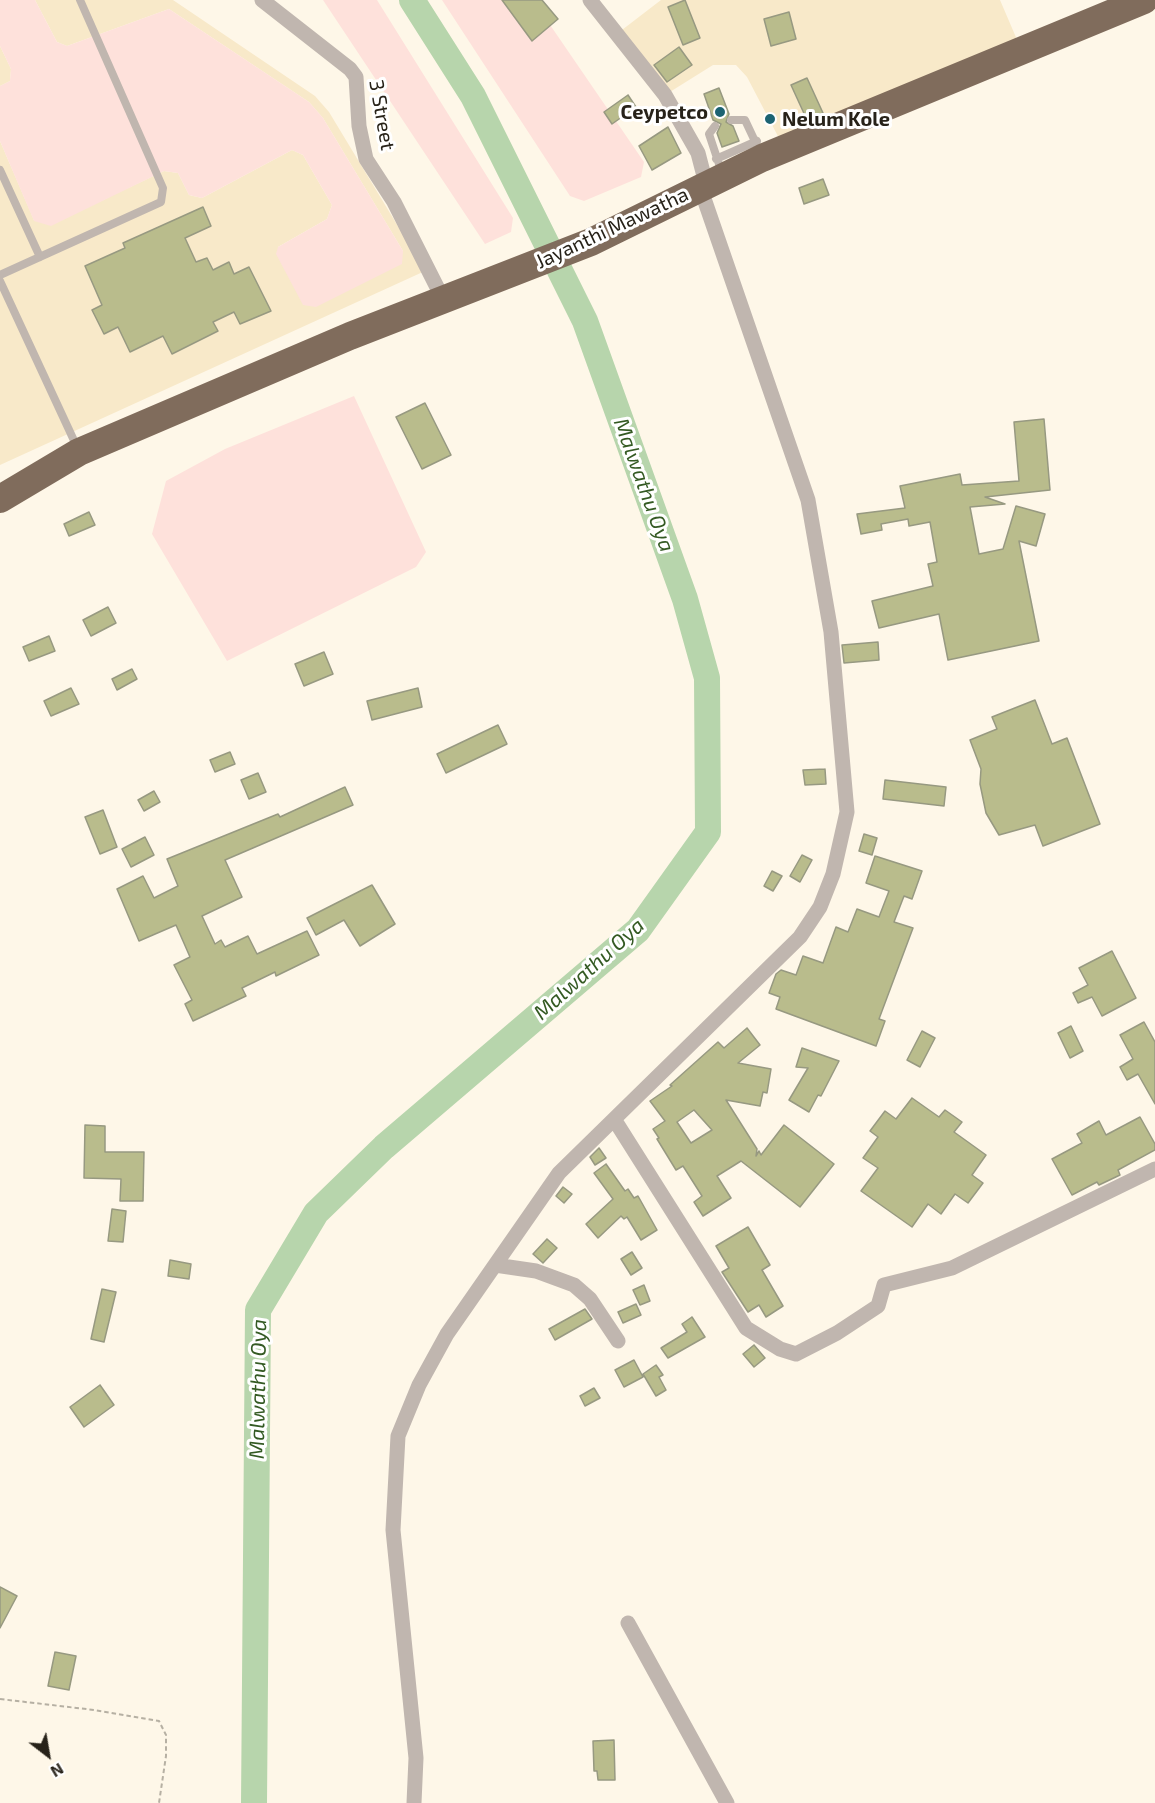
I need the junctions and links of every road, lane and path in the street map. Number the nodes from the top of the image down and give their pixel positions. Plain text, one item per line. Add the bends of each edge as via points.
1 (80, 0) edge
2 (262, 0) edge
3 (590, 0) edge
4 (1144, 0) edge
5 (731, 120) dead end
6 (715, 126) dead end
7 (760, 150) junction
8 (0, 170) edge
9 (711, 174) junction
10 (40, 257) junction
11 (0, 275) edge
12 (0, 281) edge
13 (450, 296) junction
14 (79, 452) junction
15 (0, 479) edge
16 (0, 499) edge
17 (614, 1119) junction
18 (1155, 1169) edge
19 (495, 1265) junction
20 (618, 1341) dead end
21 (628, 1623) dead end
22 (0, 1699) edge
23 (159, 1803) edge
24 (414, 1803) edge
25 (727, 1803) edge

1 - 10 lane via 163,188 161,202
2 - 13 street, 3 Street via 356,77 366,159
3 - 9 street via 665,95
4 - 7 highway, Jayanthi Mawatha
5 - 7 lane via 745,120
6 - 9 lane via 709,134
7 - 9 highway, Jayanthi Mawatha
8 - 10 lane
9 - 13 highway, Jayanthi Mawatha via 591,242
9 - 17 street via 808,500 831,632 847,812 833,874 820,907 800,937
10 - 11 lane
12 - 14 lane
13 - 14 highway, Jayanthi Mawatha
14 - 15 highway, Jayanthi Mawatha via 34,461
14 - 16 highway, Jayanthi Mawatha
17 - 18 street via 747,1328 780,1349 796,1354 878,1306 884,1285 952,1268
17 - 19 street via 559,1173
19 - 20 street via 536,1271 574,1284 590,1299
19 - 24 street via 447,1334 419,1385 398,1436 393,1530 416,1758
21 - 25 street
22 - 23 path via 159,1721 166,1735 166,1756

